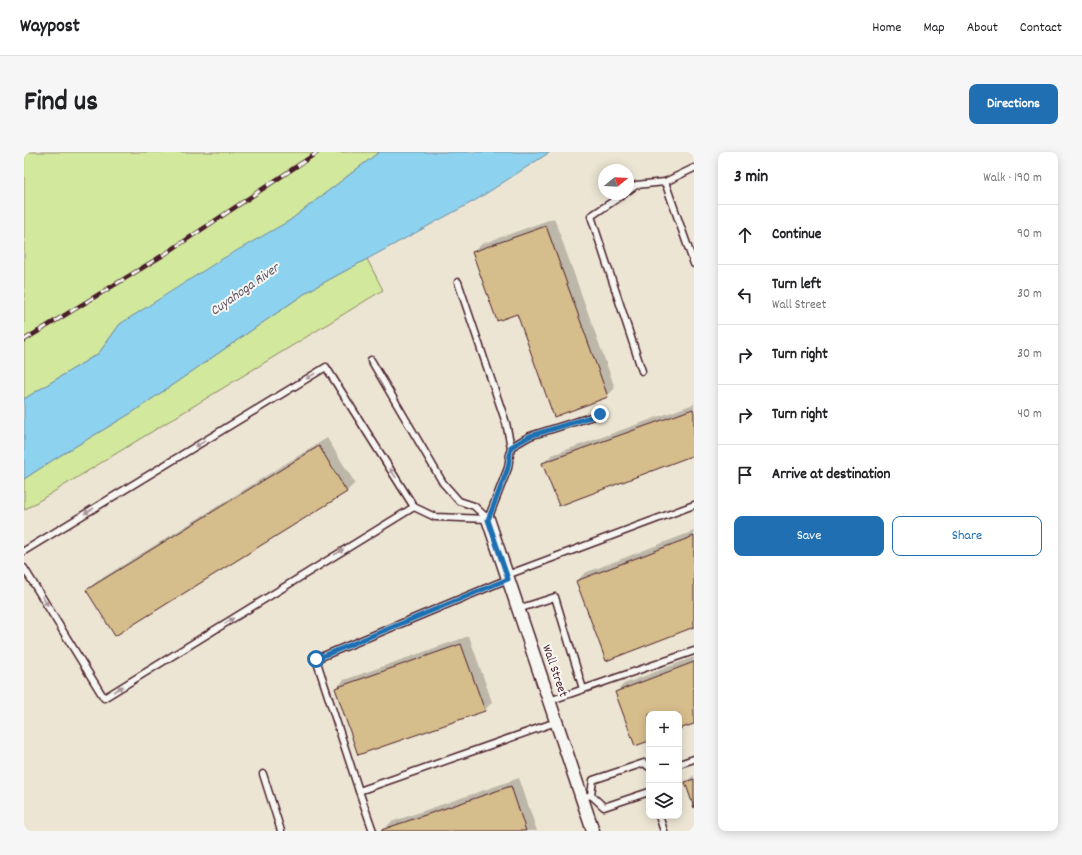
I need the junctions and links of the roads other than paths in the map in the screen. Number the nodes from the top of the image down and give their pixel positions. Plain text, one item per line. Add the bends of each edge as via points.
1 (694, 168) edge
2 (665, 182) junction
3 (634, 187) edge
4 (615, 200) edge
5 (694, 264) edge
6 (458, 282) dead end
7 (371, 360) dead end
8 (642, 371) dead end
9 (600, 414) dead end
10 (511, 447) junction
11 (694, 505) edge
12 (414, 506) junction
13 (488, 520) junction
14 (24, 551) edge
15 (24, 568) edge
16 (508, 577) junction
17 (518, 609) junction
18 (694, 651) edge
19 (583, 689) junction
20 (549, 701) junction
21 (556, 722) junction
22 (694, 760) edge
23 (682, 763) edge
24 (646, 765) edge
25 (263, 774) dead end
26 (359, 791) junction
27 (646, 793) edge
28 (586, 797) junction
29 (660, 819) edge
30 (281, 831) edge
31 (373, 831) edge
32 (593, 831) edge
33 (664, 831) edge

1 - 2 lane
2 - 3 lane
2 - 5 lane
4 - 8 lane via 591,216
6 - 10 lane via 506,423
7 - 13 lane via 443,483 459,501 474,506
9 - 10 lane via 530,436
10 - 13 lane via 508,468
11 - 16 lane
12 - 13 lane via 435,517
12 -> 14 lane via 326,367
15 -> 12 lane via 104,698
13 - 16 street, Wall Street
16 - 17 street, Wall Street
16 - 26 lane via 316,659
17 - 19 lane via 554,597
17 - 20 street, Wall Street
18 - 19 lane
19 - 20 lane
20 - 21 street, Wall Street
21 - 26 lane
21 - 28 street, Wall Street
22 - 23 lane
24 - 28 lane via 644,763 593,780
25 - 30 lane
26 - 31 lane
27 - 28 lane via 604,807
28 - 32 street, Wall Street
29 - 33 lane

